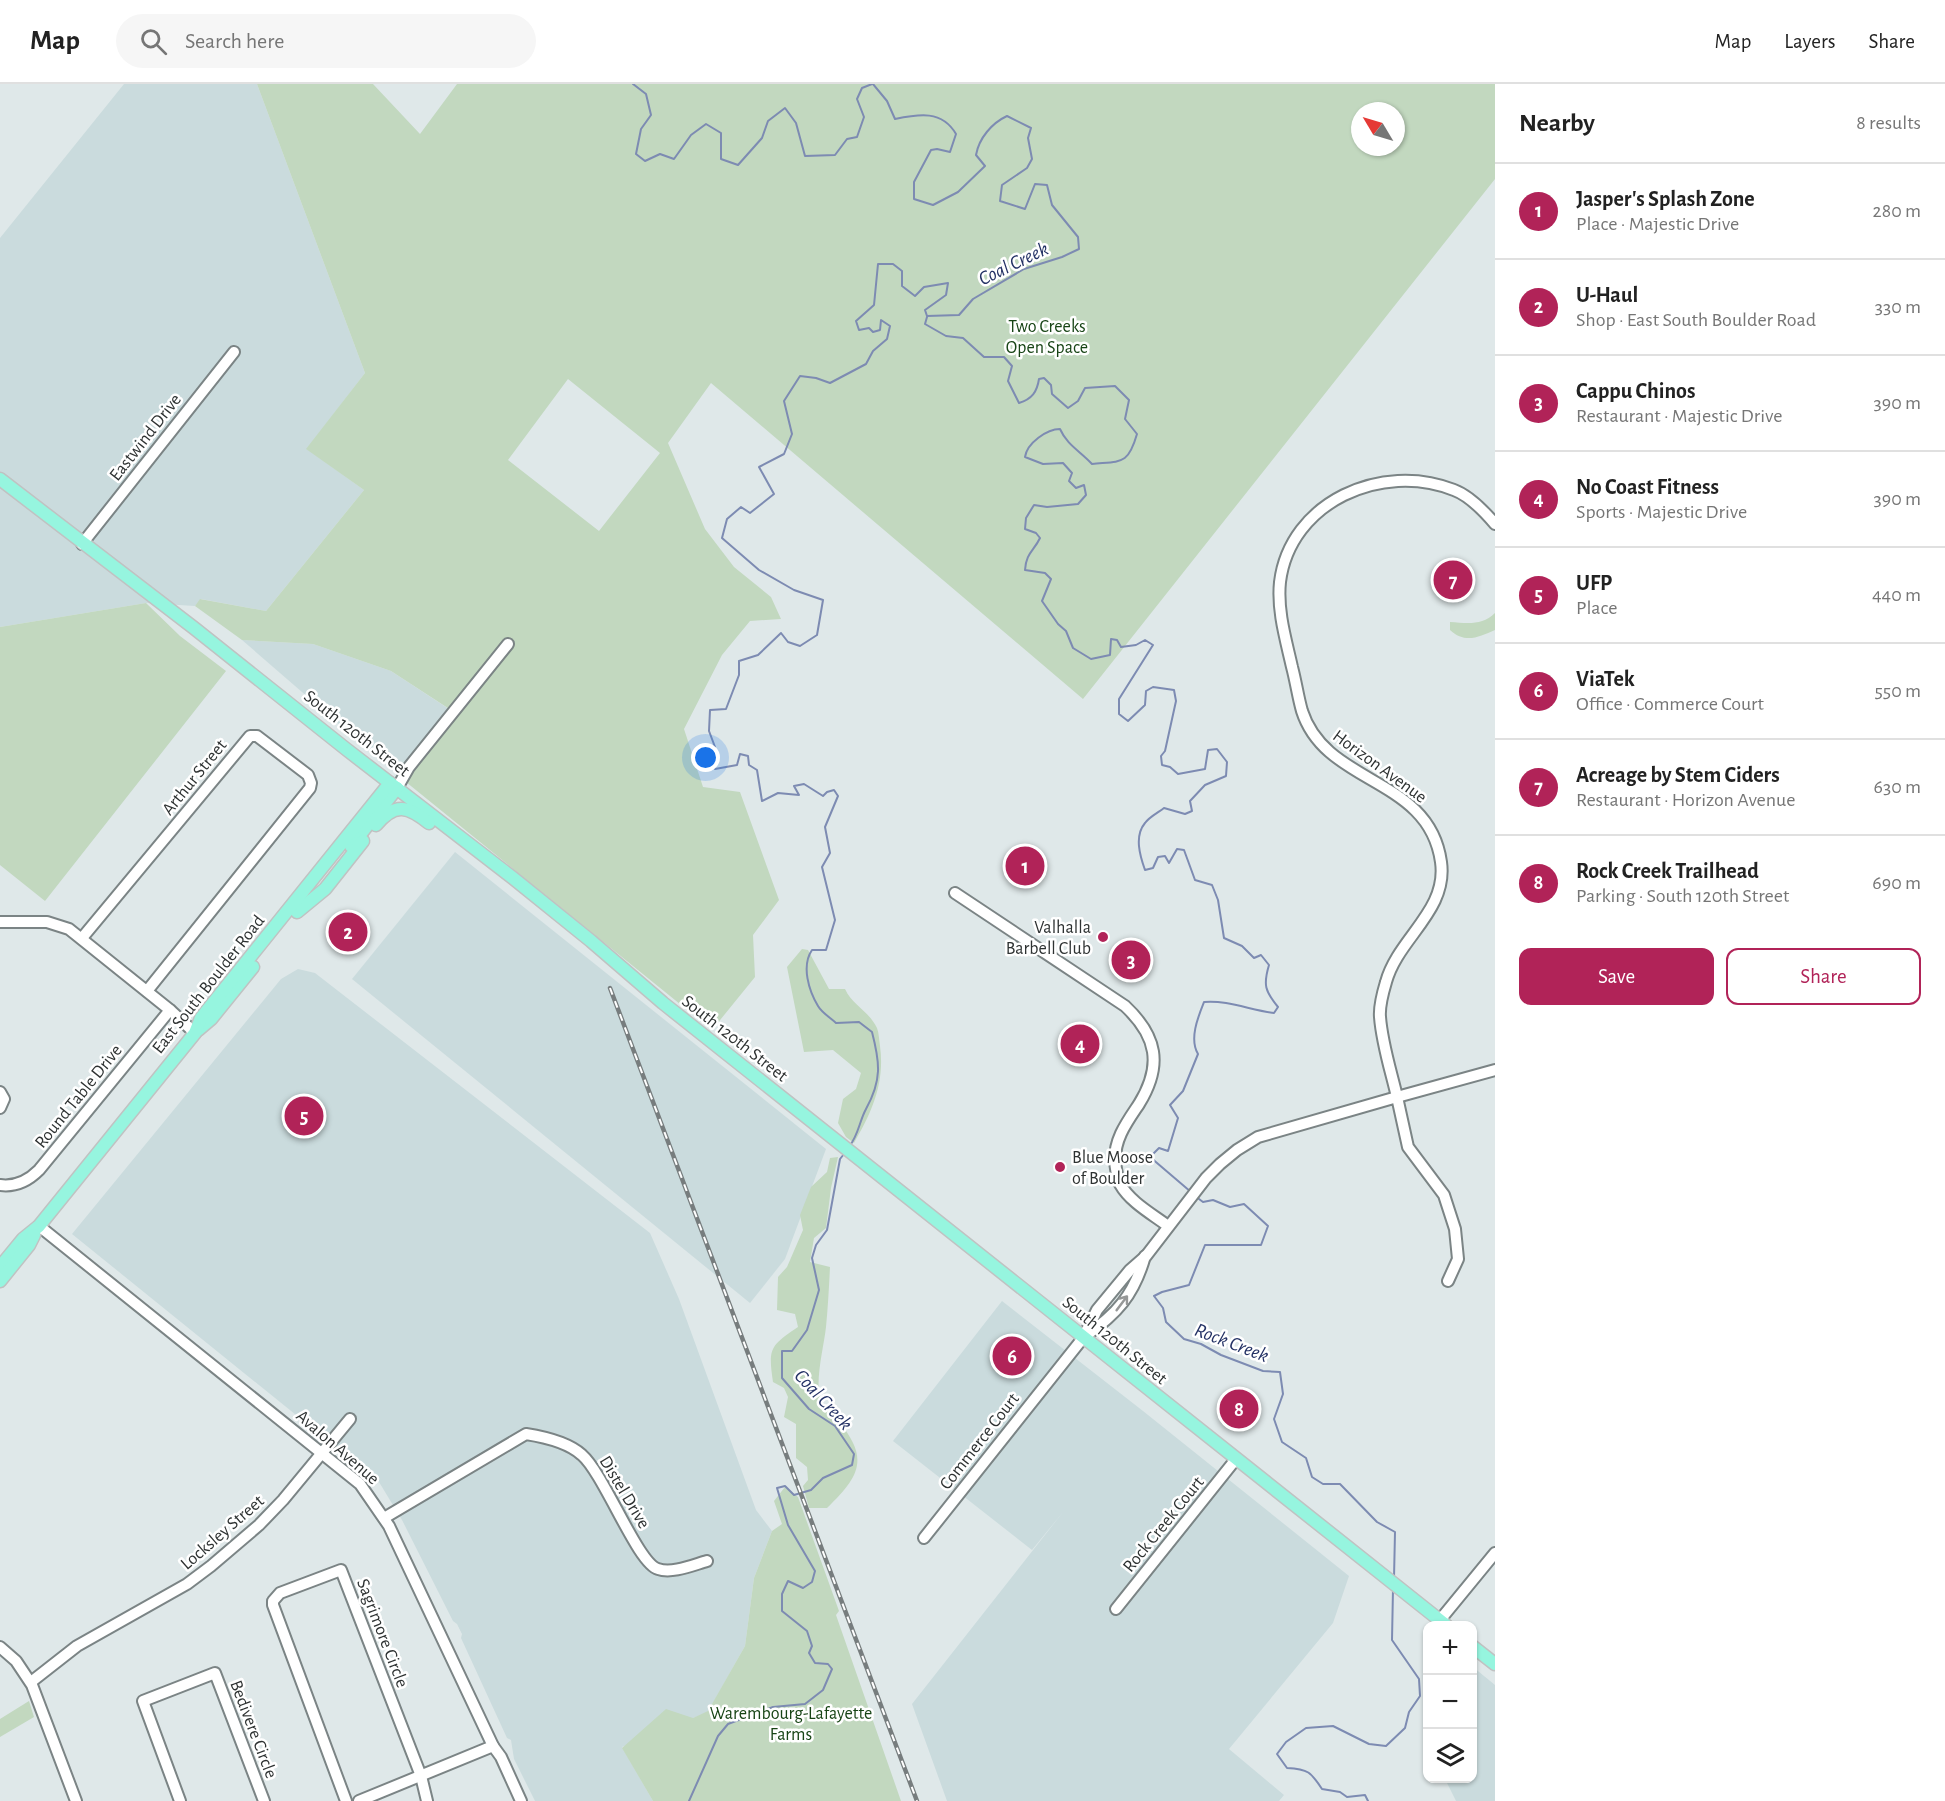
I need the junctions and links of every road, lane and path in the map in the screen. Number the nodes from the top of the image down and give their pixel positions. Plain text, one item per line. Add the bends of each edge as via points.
1 (234, 352) dead end
2 (0, 479) edge
3 (1495, 524) edge
4 (82, 544) junction
5 (508, 645) dead end
6 (394, 786) junction
7 (513, 878) junction
8 (955, 893) dead end
9 (297, 912) junction
10 (0, 922) edge
11 (82, 938) junction
12 (147, 991) junction
13 (170, 1010) junction
14 (195, 1033) junction
15 (1495, 1070) edge
16 (0, 1092) edge
17 (1397, 1097) junction
18 (0, 1108) edge
19 (0, 1185) edge
20 (39, 1226) junction
21 (1168, 1226) junction
22 (0, 1267) edge
23 (0, 1281) edge
24 (1448, 1281) dead end
25 (1083, 1338) junction
26 (350, 1419) dead end
27 (321, 1452) junction
28 (1236, 1459) junction
29 (384, 1518) junction
30 (924, 1538) dead end
31 (1495, 1553) edge
32 (707, 1561) dead end
33 (1116, 1609) dead end
34 (1441, 1621) edge
35 (1445, 1621) edge
36 (0, 1647) edge
37 (1477, 1649) edge
38 (1495, 1664) edge
39 (31, 1682) junction
40 (493, 1746) junction
41 (421, 1776) junction
42 (76, 1801) edge
43 (180, 1801) edge
44 (264, 1801) edge
45 (346, 1801) edge
46 (359, 1801) edge
47 (427, 1801) edge
48 (521, 1801) edge

1 - 4 street, Eastwind Drive
2 - 4 main road, South 120th Street
3 - 17 street, Horizon Avenue via 1472,501 1440,485 1392,480 1353,490 1321,508 1300,530 1290,547 1280,583 1283,626 1303,713 1317,740 1343,762 1412,804 1428,824 1439,848 1442,878 1436,898 1394,961 1383,995 1380,1016
4 - 6 main road, South 120th Street
5 - 6 street, East South Boulder Road
6 - 7 main road, South 120th Street
6 - 9 main road, East South Boulder Road
6 - 14 main road, East South Boulder Road via 201,1018
7 - 9 main road via 453,842 417,814 399,808 382,818 325,889
7 - 25 main road, South 120th Street via 663,1003
8 - 21 street via 1125,1006 1143,1024 1152,1048 1153,1075 1117,1142 1116,1166 1123,1189
9 - 14 main road via 211,1019
10 - 11 street via 56,923
11 - 12 street
11 - 12 street, Arthur Street via 250,736 257,736 308,775 310,788
12 - 13 street
13 - 14 street
13 - 19 street, Round Table Drive via 39,1170 20,1184
14 - 20 main road, East South Boulder Road
15 - 17 street
16 - 18 street via 4,1099
17 - 21 street via 1258,1137 1220,1164
17 - 24 street, Horizon Avenue via 1408,1147 1444,1195 1455,1230 1458,1259
20 - 22 main road, East South Boulder Road
20 - 23 main road, East South Boulder Road
20 - 27 street, Avalon Avenue
21 - 25 street via 1097,1310
25 - 28 main road, South 120th Street
25 - 30 street, Commerce Court
26 - 27 street, Locksley Street
27 - 29 street, Avalon Avenue via 360,1484
27 - 39 street, Locksley Street via 267,1517 211,1566 187,1584 77,1646
28 - 33 street, Rock Creek Court
28 - 34 main road, South 120th Street
29 - 32 street, Distel Drive via 526,1434 552,1439 582,1454 598,1474 652,1567 684,1568
29 - 40 street, Avalon Avenue
31 - 35 street
36 - 39 street
37 - 38 main road
39 - 42 street
40 - 41 street
40 - 48 street, Avalon Avenue
41 - 45 street, Sagrimore Circle via 342,1570 280,1593 273,1605
41 - 46 street
41 - 47 street
43 - 44 street, Bedivere Circle via 143,1701 215,1673

